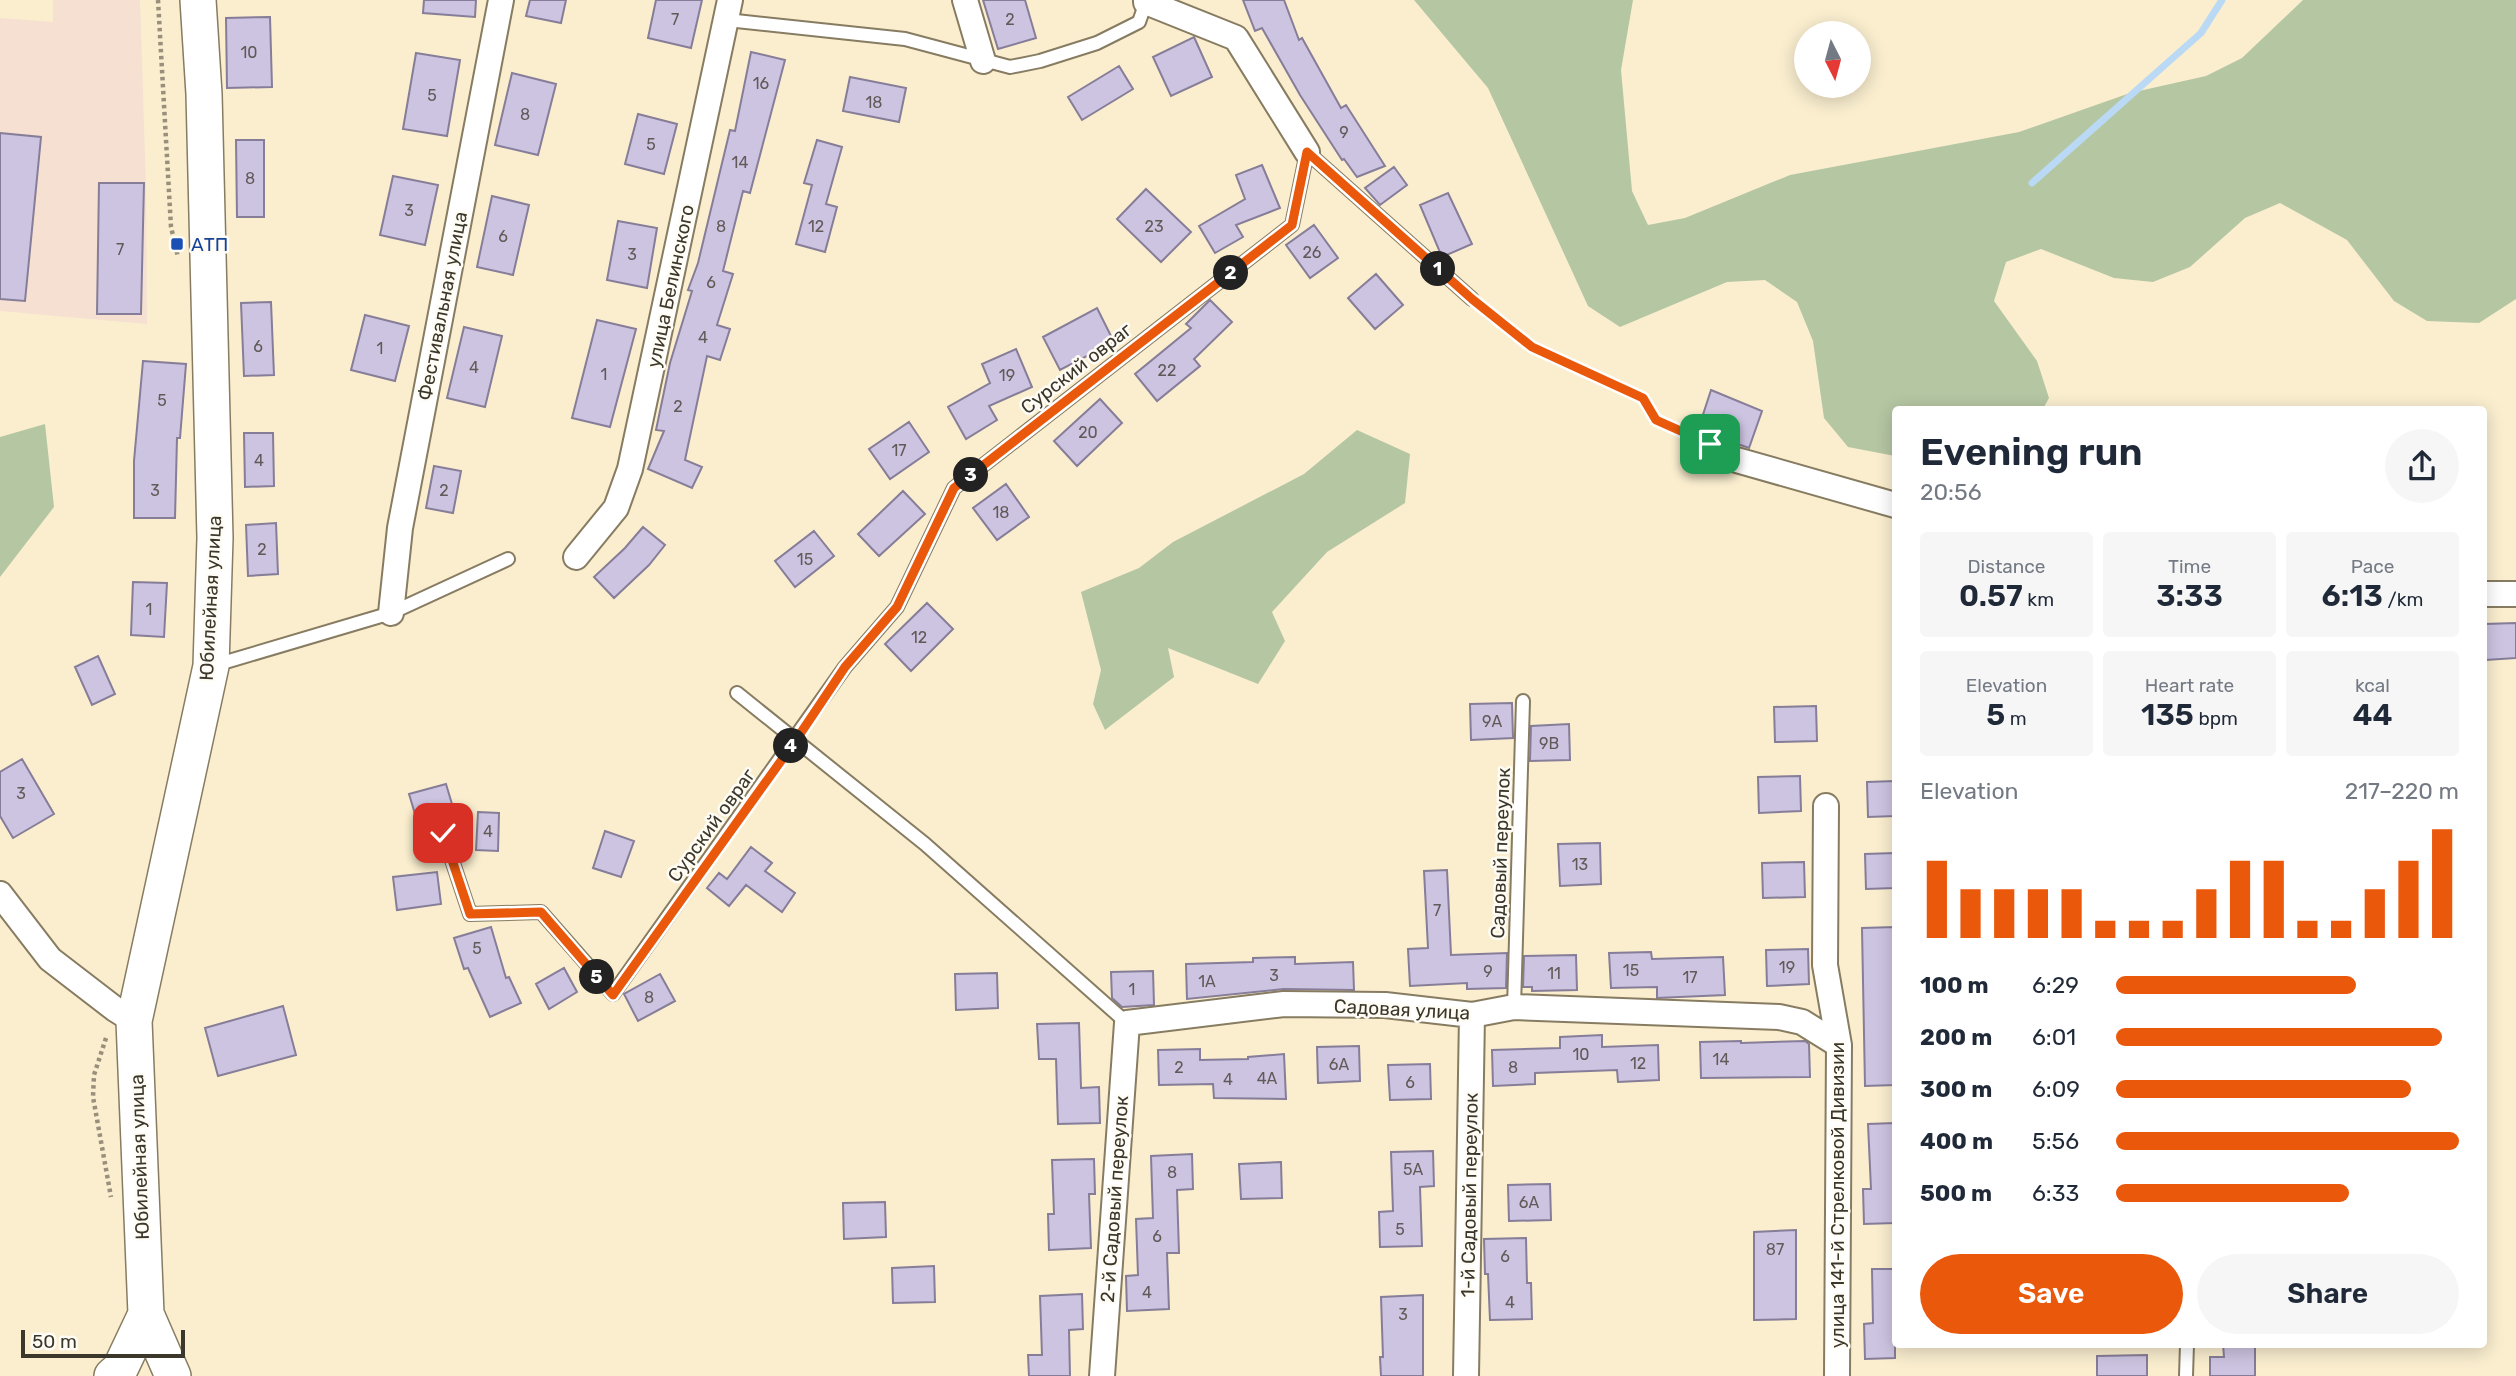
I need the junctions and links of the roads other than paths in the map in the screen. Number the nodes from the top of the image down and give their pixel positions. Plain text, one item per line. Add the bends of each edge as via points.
1 (198, 0) edge
2 (501, 0) edge
3 (965, 0) edge
4 (1146, 1) edge
5 (729, 10) edge
6 (983, 61) junction
7 (1307, 152) junction
8 (1472, 299) road end
9 (1726, 457) road end
10 (1892, 504) edge
11 (576, 556) dead end
12 (508, 559) dead end
13 (2487, 594) edge
14 (2516, 594) edge
15 (391, 613) junction
16 (211, 666) junction
17 (737, 694) dead end
18 (1523, 701) dead end
19 (796, 740) junction
20 (1826, 806) dead end
21 (443, 833) dead end
22 (0, 894) edge
23 (1514, 1007) junction
24 (124, 1015) junction
25 (1472, 1015) junction
26 (1127, 1023) junction
27 (1839, 1045) junction
28 (146, 1314) junction
29 (2187, 1348) edge
30 (112, 1376) edge
31 (173, 1376) edge
32 (1102, 1376) edge
33 (1466, 1376) edge
34 (1837, 1376) edge
35 (2186, 1376) edge

1 - 16 street, Юбилейная улица via 215,524
2 - 15 street, Фестивальная улица via 400,528
3 - 6 street
4 - 6 lane via 1139,22 1097,43 1010,67
4 - 7 street via 1236,38
5 - 6 lane via 905,39
5 - 11 street, улица Белинского via 630,469 616,508
7 - 8 lane
7 - 19 lane, Сурский овраг via 1292,225 954,488 897,607 845,667
9 - 10 street
12 - 15 lane
13 - 14 street
15 - 16 lane
16 - 24 street, Юбилейная улица
17 - 19 lane
18 - 23 lane, Садовый переулок
19 - 21 lane, Сурский овраг via 613,995 541,912 470,914
19 - 26 lane via 925,844
20 - 27 street, улица 141-й Стрелковой Дивизии via 1825,965
22 - 24 street via 50,959
23 - 25 street, Садовая улица
23 - 27 street, Садовая улица via 1779,1017 1802,1022
24 - 28 street, Юбилейная улица
25 - 26 street, Садовая улица via 1385,1005 1284,1004
25 - 33 street, 1-й Садовый переулок
26 - 32 street, 2-й Садовый переулок
27 - 34 street, улица 141-й Стрелковой Дивизии
28 - 30 street via 120,1369
28 - 31 street
29 - 35 lane

